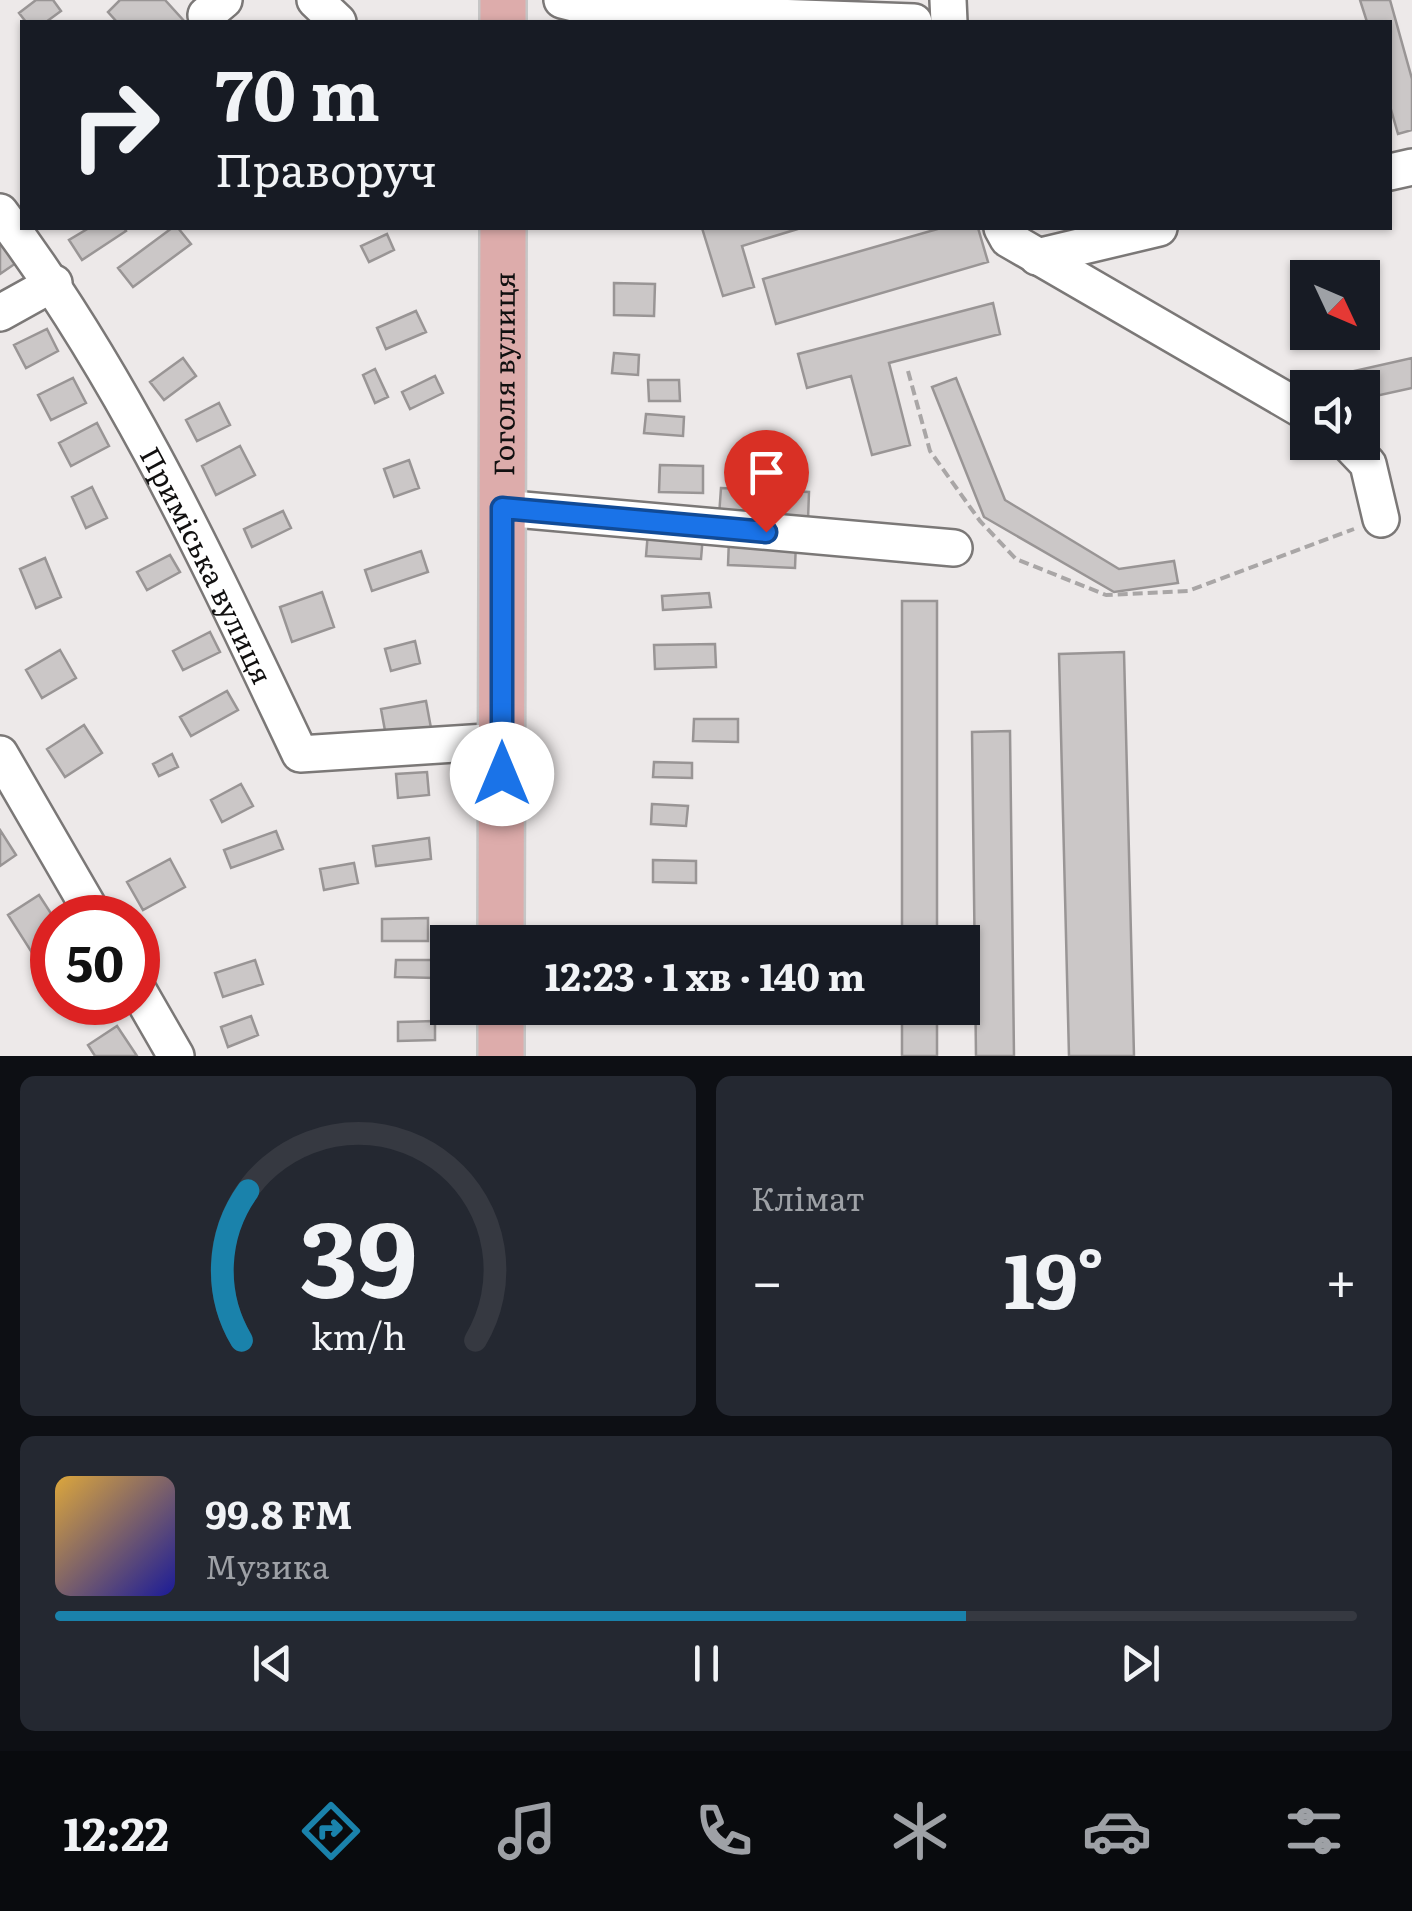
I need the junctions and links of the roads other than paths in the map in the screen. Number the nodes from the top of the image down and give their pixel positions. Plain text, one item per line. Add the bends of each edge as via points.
1 (315, 0) edge
2 (562, 0) edge
3 (336, 20) edge
4 (858, 20) edge
5 (0, 212) edge
6 (503, 230) edge
7 (1003, 230) edge
8 (1151, 230) edge
9 (1038, 257) junction
10 (54, 283) junction
11 (0, 313) edge
12 (1290, 404) edge
13 (1364, 460) edge
14 (502, 508) junction
15 (1381, 519) road end
16 (954, 548) dead end
17 (502, 740) junction
18 (0, 754) edge
19 (82, 895) edge
20 (501, 925) edge
21 (158, 1025) edge
22 (501, 1025) edge
23 (176, 1056) edge
24 (501, 1056) edge

1 - 3 street
2 - 4 street via 605,11
5 - 10 street, Приміська вулиця
6 - 14 main road, Гоголя вулиця
7 - 9 street
8 - 9 street
9 - 12 street
10 - 11 street
10 - 17 street, Приміська вулиця via 177,497 300,754
13 - 15 street
14 - 16 street
14 - 17 main road, Гоголя вулиця
17 - 20 main road, Гоголя вулиця
18 - 19 street
21 - 23 street
22 - 24 main road

